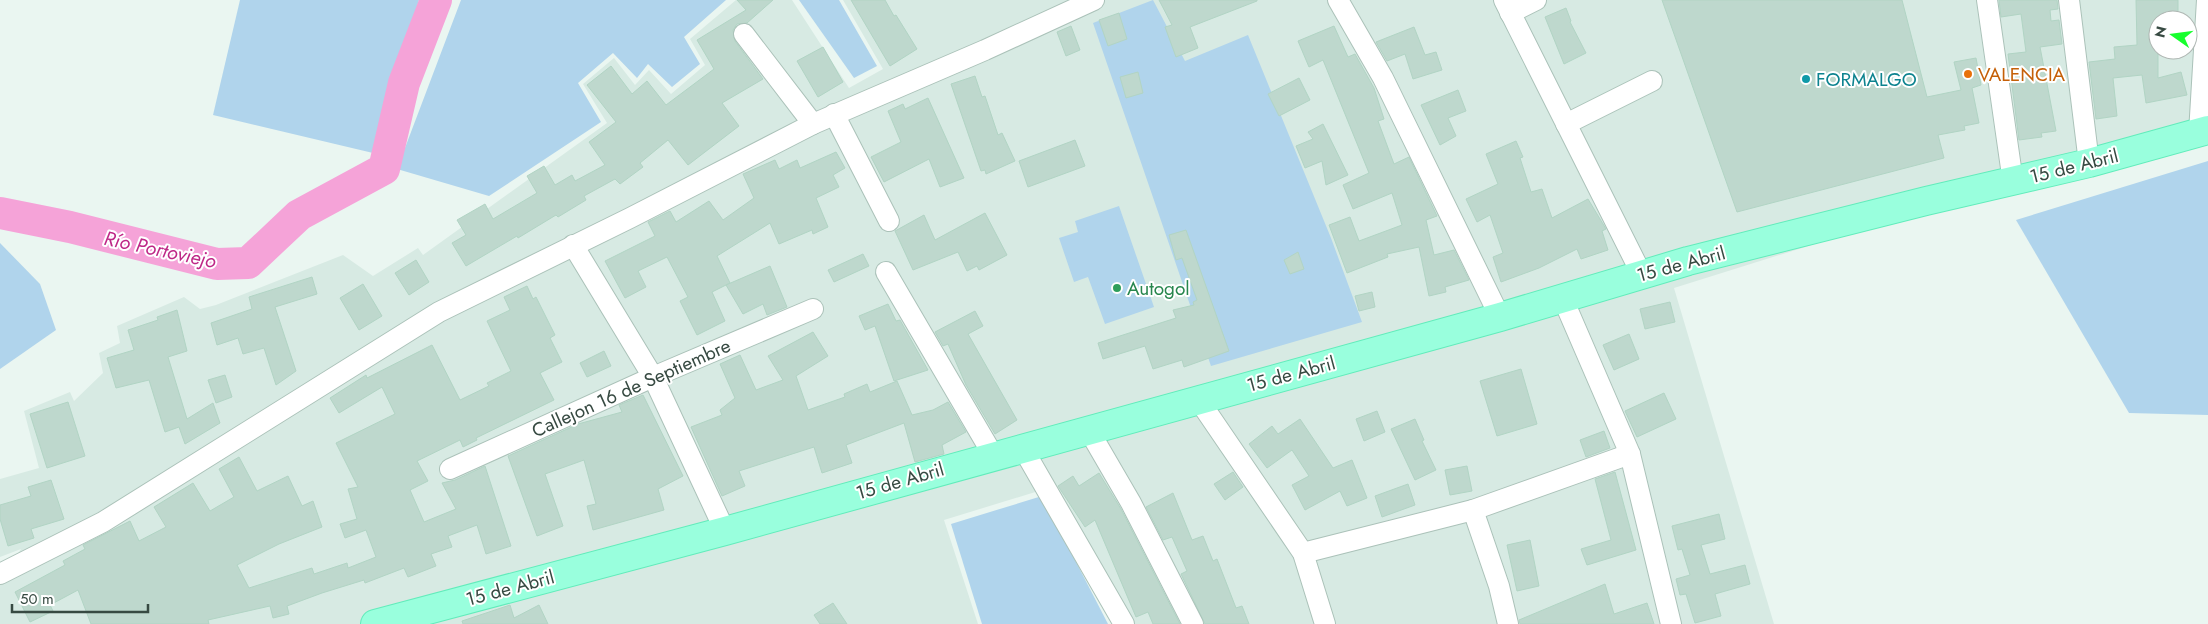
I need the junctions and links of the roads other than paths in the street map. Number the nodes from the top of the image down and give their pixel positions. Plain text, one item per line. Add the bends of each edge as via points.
1 (1094, 0) edge
2 (1338, 0) edge
3 (1536, 0) edge
4 (1987, 0) edge
5 (2069, 0) edge
6 (2207, 0) edge
7 (1507, 6) edge
8 (744, 34) dead end
9 (1652, 81) dead end
10 (834, 114) junction
11 (813, 124) junction
12 (1566, 124) junction
13 (2203, 132) edge
14 (2089, 163) junction
15 (2013, 182) junction
16 (889, 221) dead end
17 (573, 245) junction
18 (886, 272) dead end
19 (1642, 274) junction
20 (1563, 299) junction
21 (814, 309) dead end
22 (1500, 317) junction
23 (653, 377) junction
24 (1198, 399) junction
25 (1088, 429) junction
26 (1022, 447) junction
27 (1630, 454) junction
28 (994, 455) junction
29 (450, 469) dead end
30 (1473, 510) junction
31 (724, 531) junction
32 (1303, 553) junction
33 (0, 574) edge
34 (433, 617) edge
35 (375, 624) edge
36 (1124, 624) edge
37 (1193, 624) edge
38 (1325, 624) edge
39 (1508, 624) edge
40 (1671, 624) edge

1 - 10 street
2 - 22 street via 1383,78
3 - 7 street
4 - 15 street
5 - 14 street
6 - 13 street
7 - 12 street
8 - 11 street
9 - 12 street
10 - 11 street
10 - 16 street
11 - 17 street
12 - 19 street
13 - 14 main road, 15 de Abril
14 - 15 main road, 15 de Abril
15 - 19 main road, 15 de Abril
17 - 23 street
17 - 33 street via 439,312 103,522
18 - 28 street
19 - 20 main road, 15 de Abril
20 - 22 main road, 15 de Abril
20 - 27 street
21 - 23 street, Callejon 16 de Septiembre
22 - 24 main road, 15 de Abril
23 - 29 street, Callejon 16 de Septiembre
23 - 31 street
24 - 25 main road, 15 de Abril
24 - 32 street
25 - 26 main road, 15 de Abril
25 - 37 street via 1131,503
26 - 28 main road, 15 de Abril
26 - 36 street
27 - 30 street
27 - 40 street
28 - 31 main road, 15 de Abril
30 - 32 street
30 - 39 street via 1499,586
31 - 34 main road, 15 de Abril
32 - 38 street
34 - 35 main road, 15 de Abril

